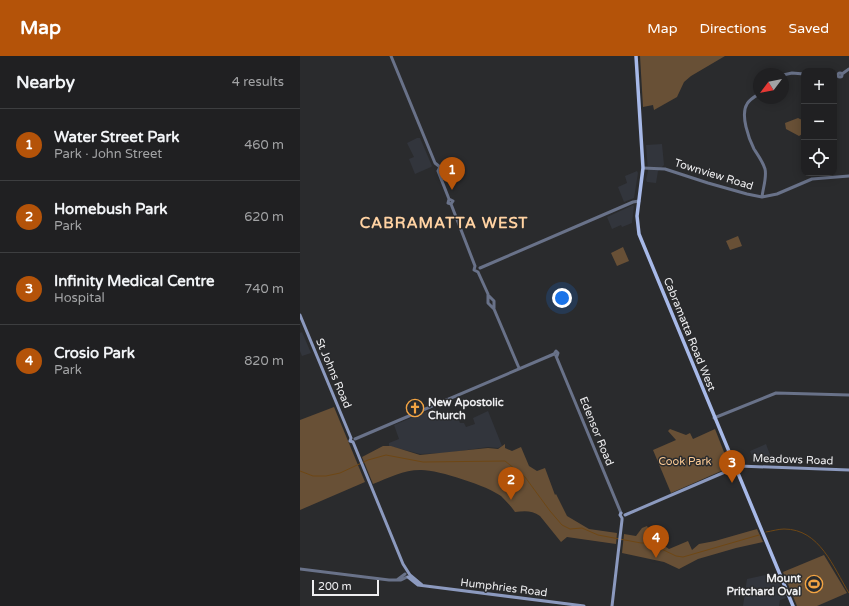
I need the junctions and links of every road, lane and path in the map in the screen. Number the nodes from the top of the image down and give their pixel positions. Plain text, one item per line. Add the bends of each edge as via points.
1 (391, 56) edge
2 (636, 56) edge
3 (849, 69) edge
4 (789, 74) edge
5 (801, 74) edge
6 (837, 76) edge
7 (753, 98) edge
8 (643, 168) junction
9 (849, 176) edge
10 (762, 196) junction
11 (639, 201) junction
12 (475, 266) junction
13 (480, 268) junction
14 (478, 272) junction
15 (300, 316) edge
16 (519, 368) junction
17 (849, 395) edge
18 (714, 418) junction
19 (353, 440) junction
20 (735, 468) junction
21 (849, 470) edge
22 (623, 515) junction
23 (300, 569) edge
24 (407, 575) junction
25 (584, 606) edge
26 (612, 606) edge
27 (793, 606) edge

1 - 12 street
2 - 8 main road, Cabramatta Road West
3 - 6 street via 839,77
4 - 5 street
7 - 10 street, Townview Road via 745,107 745,114 751,141 765,168
8 - 10 street, Townview Road via 666,169 700,181
8 - 11 main road, Cabramatta Road West
9 - 10 street via 812,179 777,194
11 - 13 street
11 - 18 main road, Cabramatta Road West via 636,220 639,234
12 - 13 street
12 - 14 street via 474,271
13 - 14 street
14 - 16 street via 490,299 488,302 492,304
15 - 19 main road, St Johns Road
16 - 19 street
16 - 22 street, Edensor Road via 555,355
17 - 18 street via 776,393
18 - 20 main road, Cabramatta Road West
19 - 24 main road, St Johns Road
20 - 21 main road, Meadows Road via 745,466
20 - 22 main road, Meadows Road
20 - 27 main road, Cabramatta Road West
22 - 26 main road, Edensor Road
23 - 24 street via 374,579 401,580
24 - 25 main road, Humphries Road via 413,582 422,585

